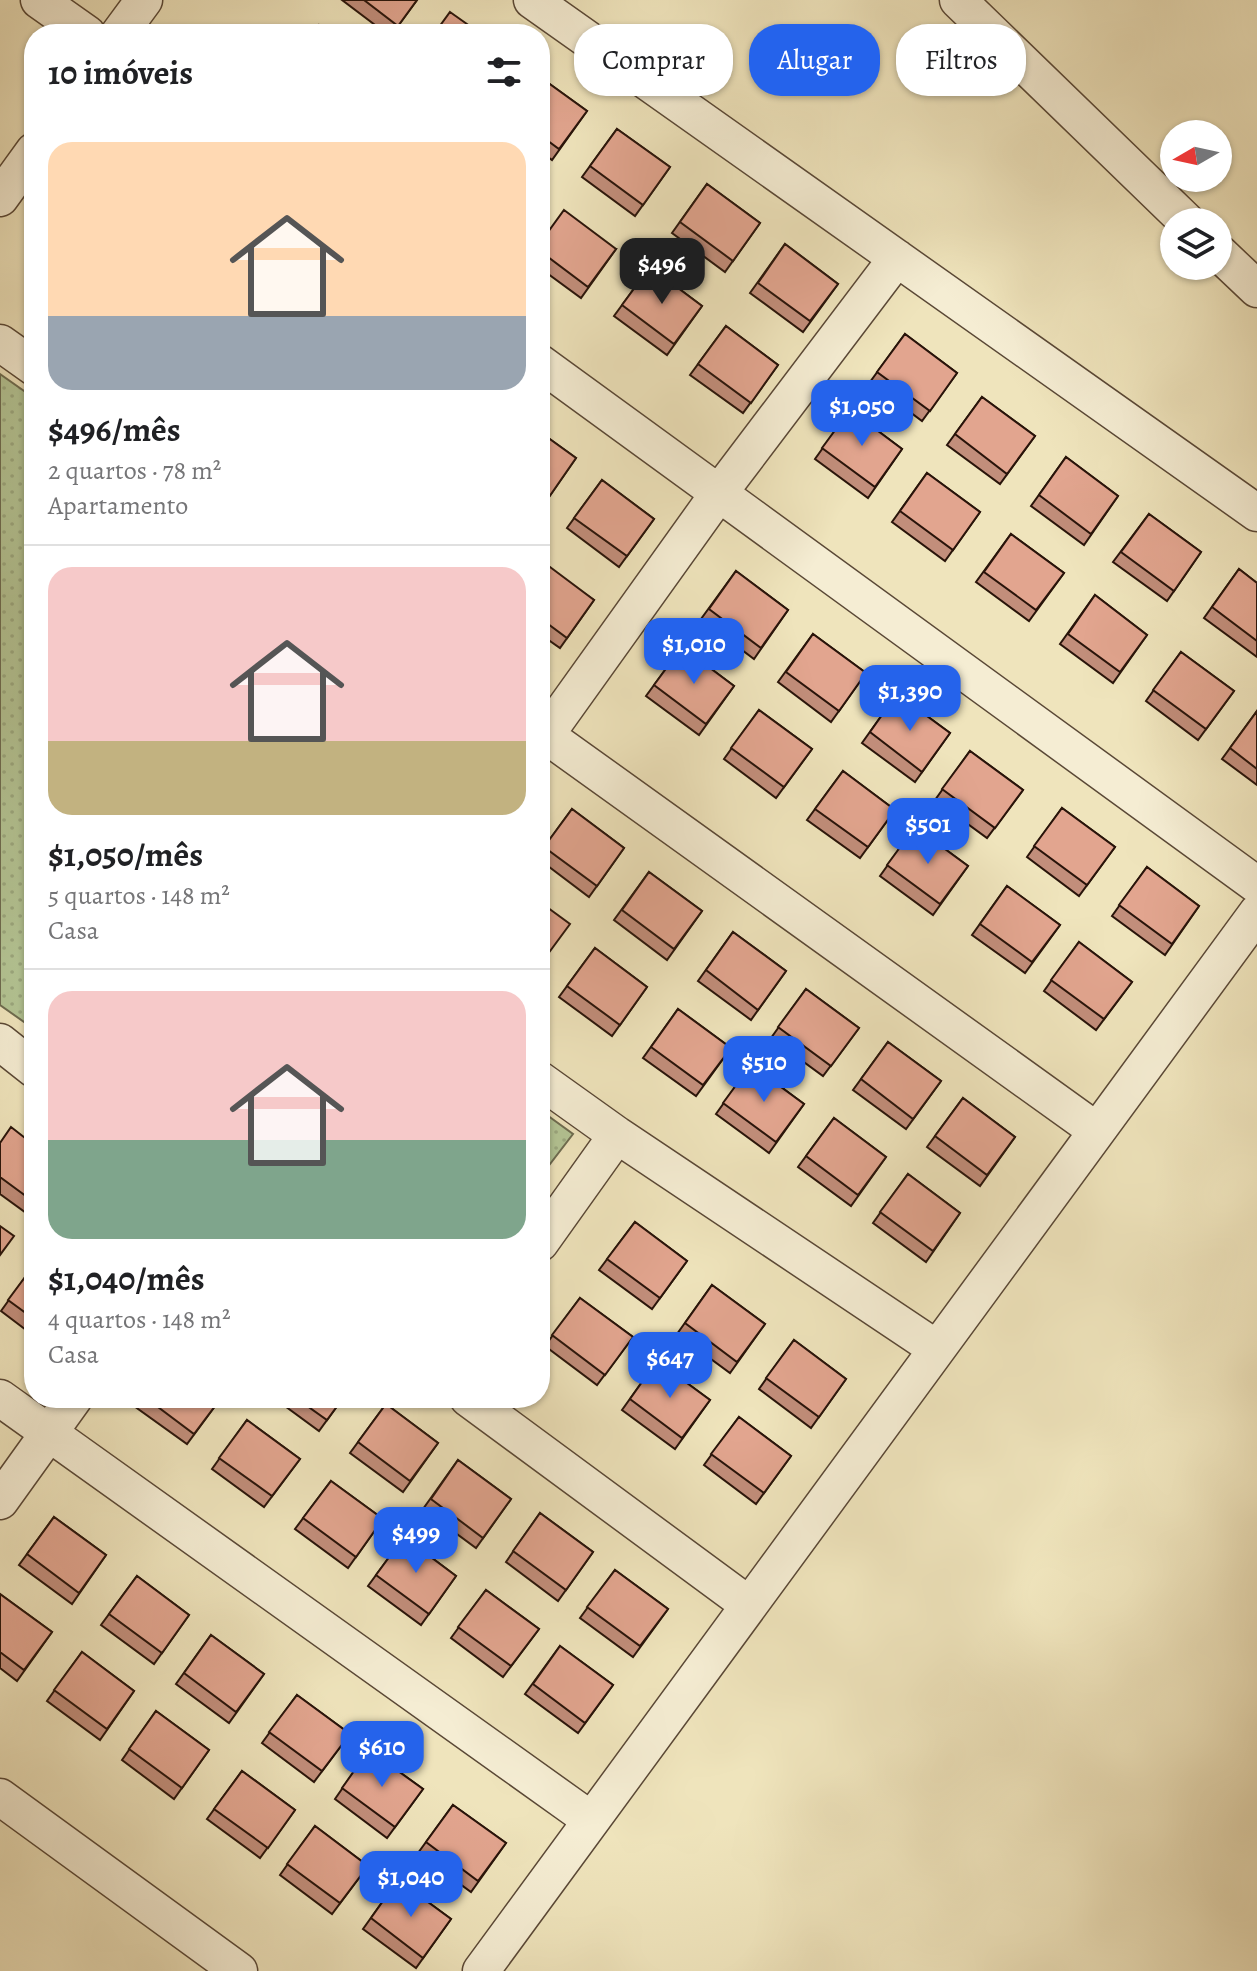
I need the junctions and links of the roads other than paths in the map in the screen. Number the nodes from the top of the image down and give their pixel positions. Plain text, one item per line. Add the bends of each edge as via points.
1 (39, 0) edge
2 (144, 0) edge
3 (532, 0) edge
4 (958, 0) edge
5 (73, 24) edge
6 (126, 24) edge
7 (24, 165) edge
8 (0, 198) edge
9 (1173, 208) edge
10 (897, 258) junction
11 (1232, 265) edge
12 (1257, 289) edge
13 (0, 343) edge
14 (24, 360) edge
15 (550, 370) edge
16 (719, 493) junction
17 (1257, 513) edge
18 (550, 725) edge
19 (550, 742) edge
20 (1257, 885) edge
21 (1257, 913) edge
22 (0, 1042) edge
23 (24, 1061) edge
24 (550, 1087) edge
25 (1097, 1131) junction
26 (617, 1135) junction
27 (550, 1229) edge
28 (937, 1349) junction
29 (0, 1398) edge
30 (67, 1408) edge
31 (482, 1408) edge
32 (49, 1432) junction
33 (0, 1501) edge
34 (749, 1605) junction
35 (0, 1797) edge
36 (591, 1820) junction
37 (239, 1971) edge
38 (481, 1971) edge

1 - 5 street
2 - 6 street
3 - 10 street
4 - 9 street
7 - 8 street
10 - 16 street
10 - 17 street
11 - 12 street
13 - 14 street
15 - 16 street
16 - 18 street
16 - 20 street
19 - 25 street
21 - 25 street
22 - 23 street
24 - 26 street
25 - 28 street
26 - 27 street
26 - 28 street
28 - 34 street
29 - 32 street
30 - 32 street
31 - 34 street
32 - 33 street
32 - 36 street
34 - 36 street
35 - 37 street
36 - 38 street

